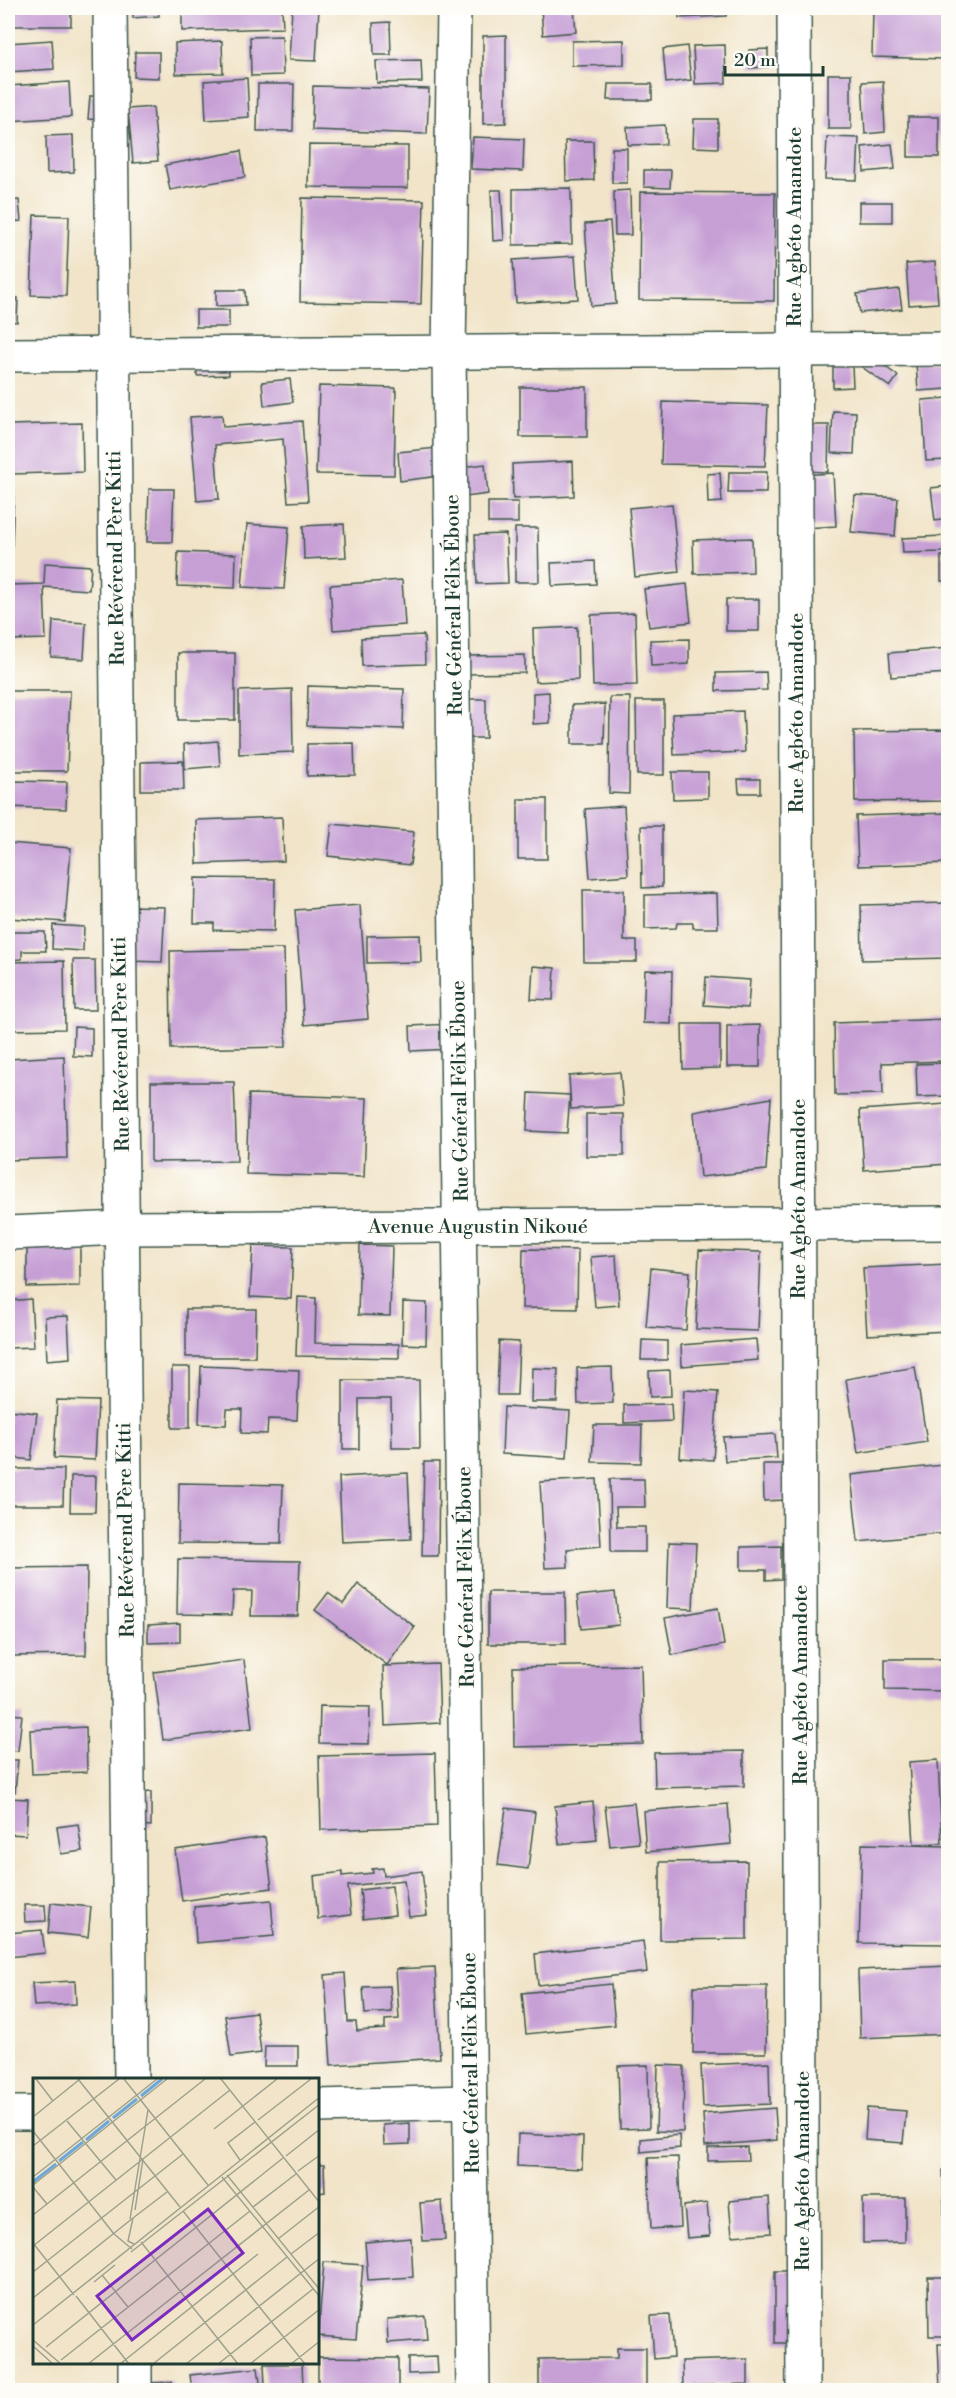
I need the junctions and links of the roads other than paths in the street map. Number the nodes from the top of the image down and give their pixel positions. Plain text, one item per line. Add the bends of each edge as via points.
1 (110, 8) edge
2 (454, 8) edge
3 (794, 8) edge
4 (948, 349) edge
5 (795, 350) junction
6 (449, 352) junction
7 (113, 354) junction
8 (8, 355) edge
9 (948, 1223) edge
10 (798, 1224) junction
11 (461, 1226) junction
12 (122, 1228) junction
13 (8, 1233) edge
14 (131, 2078) edge
15 (470, 2102) junction
16 (320, 2106) edge
17 (8, 2113) edge
18 (33, 2113) edge
19 (135, 2365) edge
20 (135, 2391) edge
21 (473, 2391) edge
22 (803, 2391) edge

1 - 7 street, Rue Révérend Père Kitti
2 - 6 street, Rue Général Félix Éboue
3 - 5 street, Rue Agbéto Amandote
4 - 5 street
5 - 6 street
5 - 10 street, Rue Agbéto Amandote
6 - 7 street
6 - 11 street, Rue Général Félix Éboue
7 - 8 street
7 - 12 street, Rue Révérend Père Kitti
9 - 10 street, Avenue Augustin Nikoué
10 - 11 street, Avenue Augustin Nikoué
10 - 22 street, Rue Agbéto Amandote
11 - 12 street, Avenue Augustin Nikoué
11 - 15 street, Rue Général Félix Éboue
12 - 13 street, Avenue Augustin Nikoué
12 - 14 street, Rue Révérend Père Kitti
15 - 16 street
15 - 21 street, Rue Général Félix Éboue
17 - 18 street
19 - 20 street

